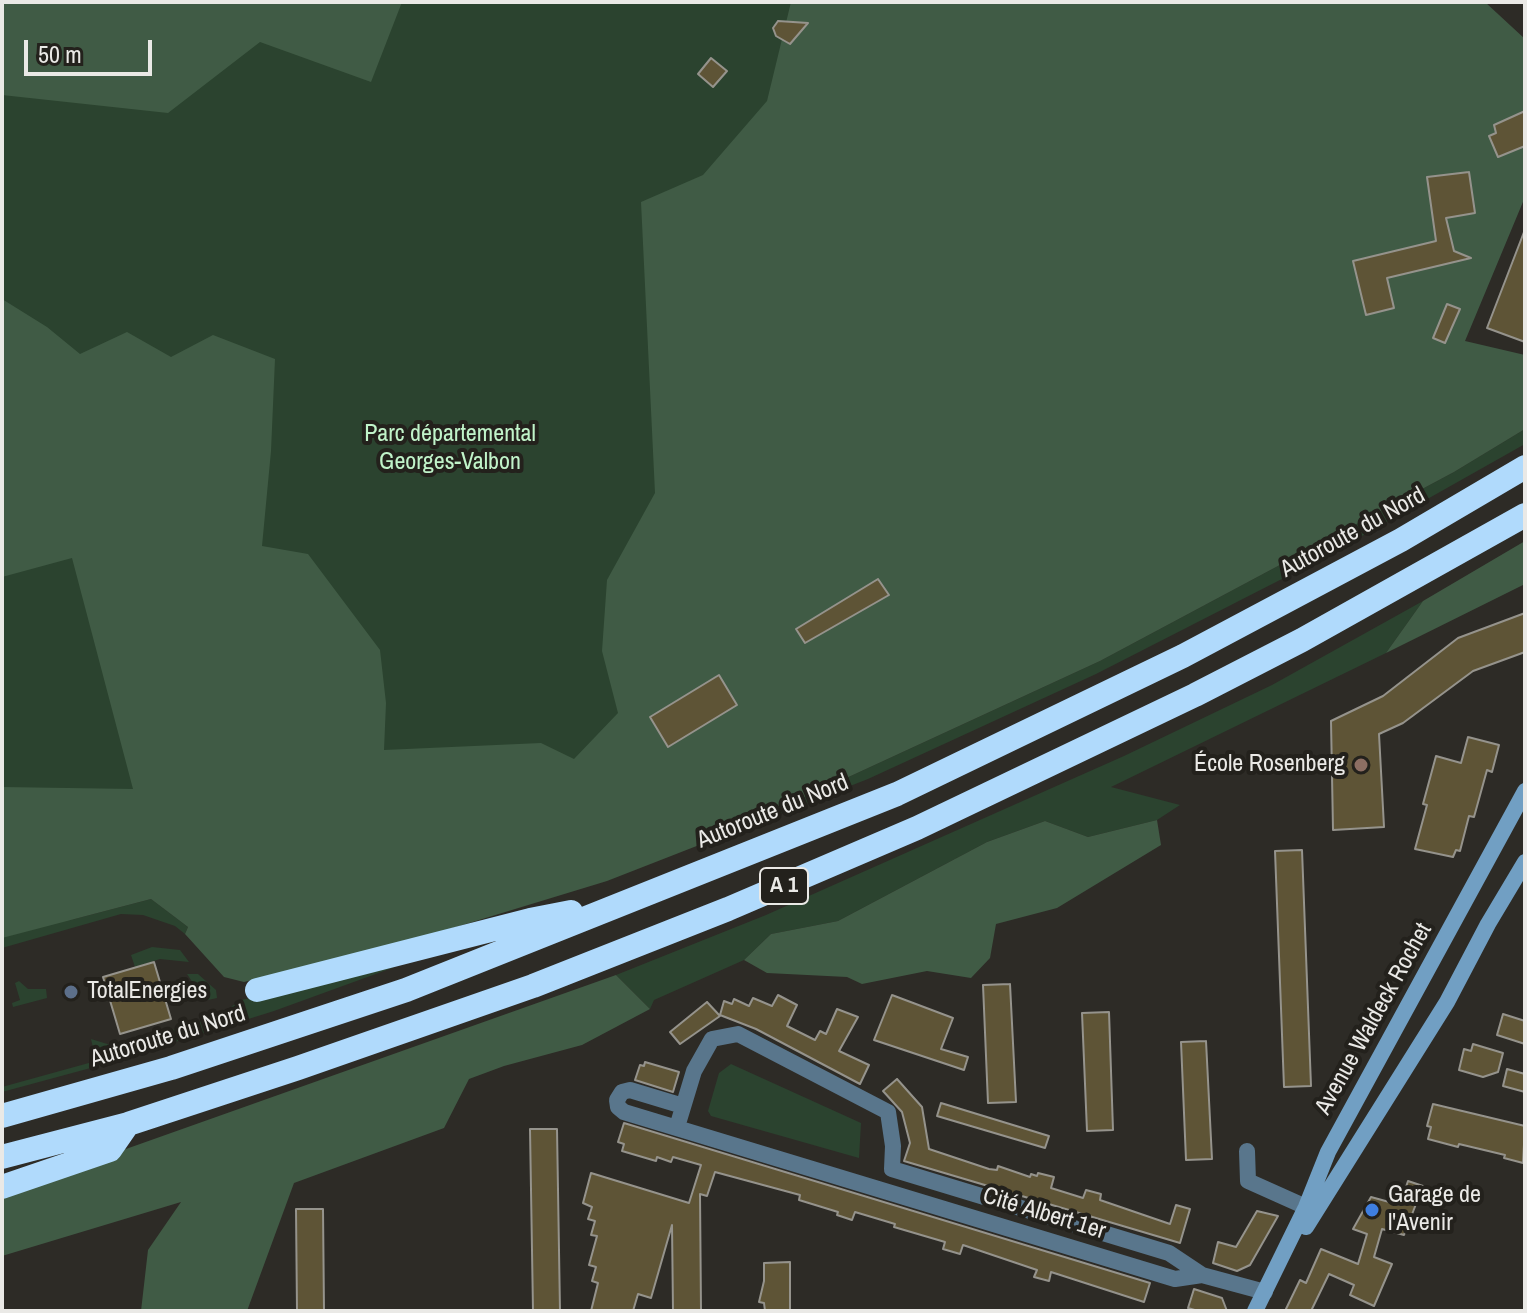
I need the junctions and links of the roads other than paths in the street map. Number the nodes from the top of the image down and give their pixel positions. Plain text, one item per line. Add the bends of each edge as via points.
1 (1525, 467) edge
2 (1525, 515) edge
3 (1525, 791) edge
4 (1525, 862) edge
5 (625, 902) junction
6 (257, 990) dead end
7 (683, 1106) junction
8 (2, 1116) edge
9 (128, 1124) junction
10 (677, 1127) junction
11 (1247, 1151) dead end
12 (2, 1157) edge
13 (892, 1169) junction
14 (2, 1187) edge
15 (873, 1187) junction
16 (1306, 1207) junction
17 (1202, 1275) junction
18 (1274, 1275) junction
19 (1265, 1292) junction
20 (1255, 1311) edge

1 - 5 highway, Autoroute du Nord / A 1 via 1305,593 1065,715 897,794
2 - 9 highway, A 1 via 1195,695 821,870 533,986
3 - 16 main road, Avenue Waldeck Rochet via 1328,1152
4 - 18 main road, Avenue Waldeck Rochet via 1447,1002
5 - 6 highway via 530,920
5 - 8 highway, Autoroute du Nord / A 1 via 406,990 171,1068
7 - 10 street
7 - 10 street, Cité Albert 1er via 630,1090 618,1097 624,1112
7 - 13 street via 712,1039 738,1034 888,1112
9 - 12 highway, A 1
9 - 14 highway via 110,1150
10 - 15 street, Cité Albert 1er
11 - 16 street via 1248,1181
13 - 15 street
13 - 17 street, Cité Albert 1er via 1169,1253
15 - 17 street, Cité Albert 1er via 1175,1279
16 - 18 main road, Avenue Waldeck Rochet
17 - 19 street, Cité Albert 1er
18 - 19 main road, Avenue Waldeck Rochet
19 - 20 main road, Avenue Waldeck Rochet

